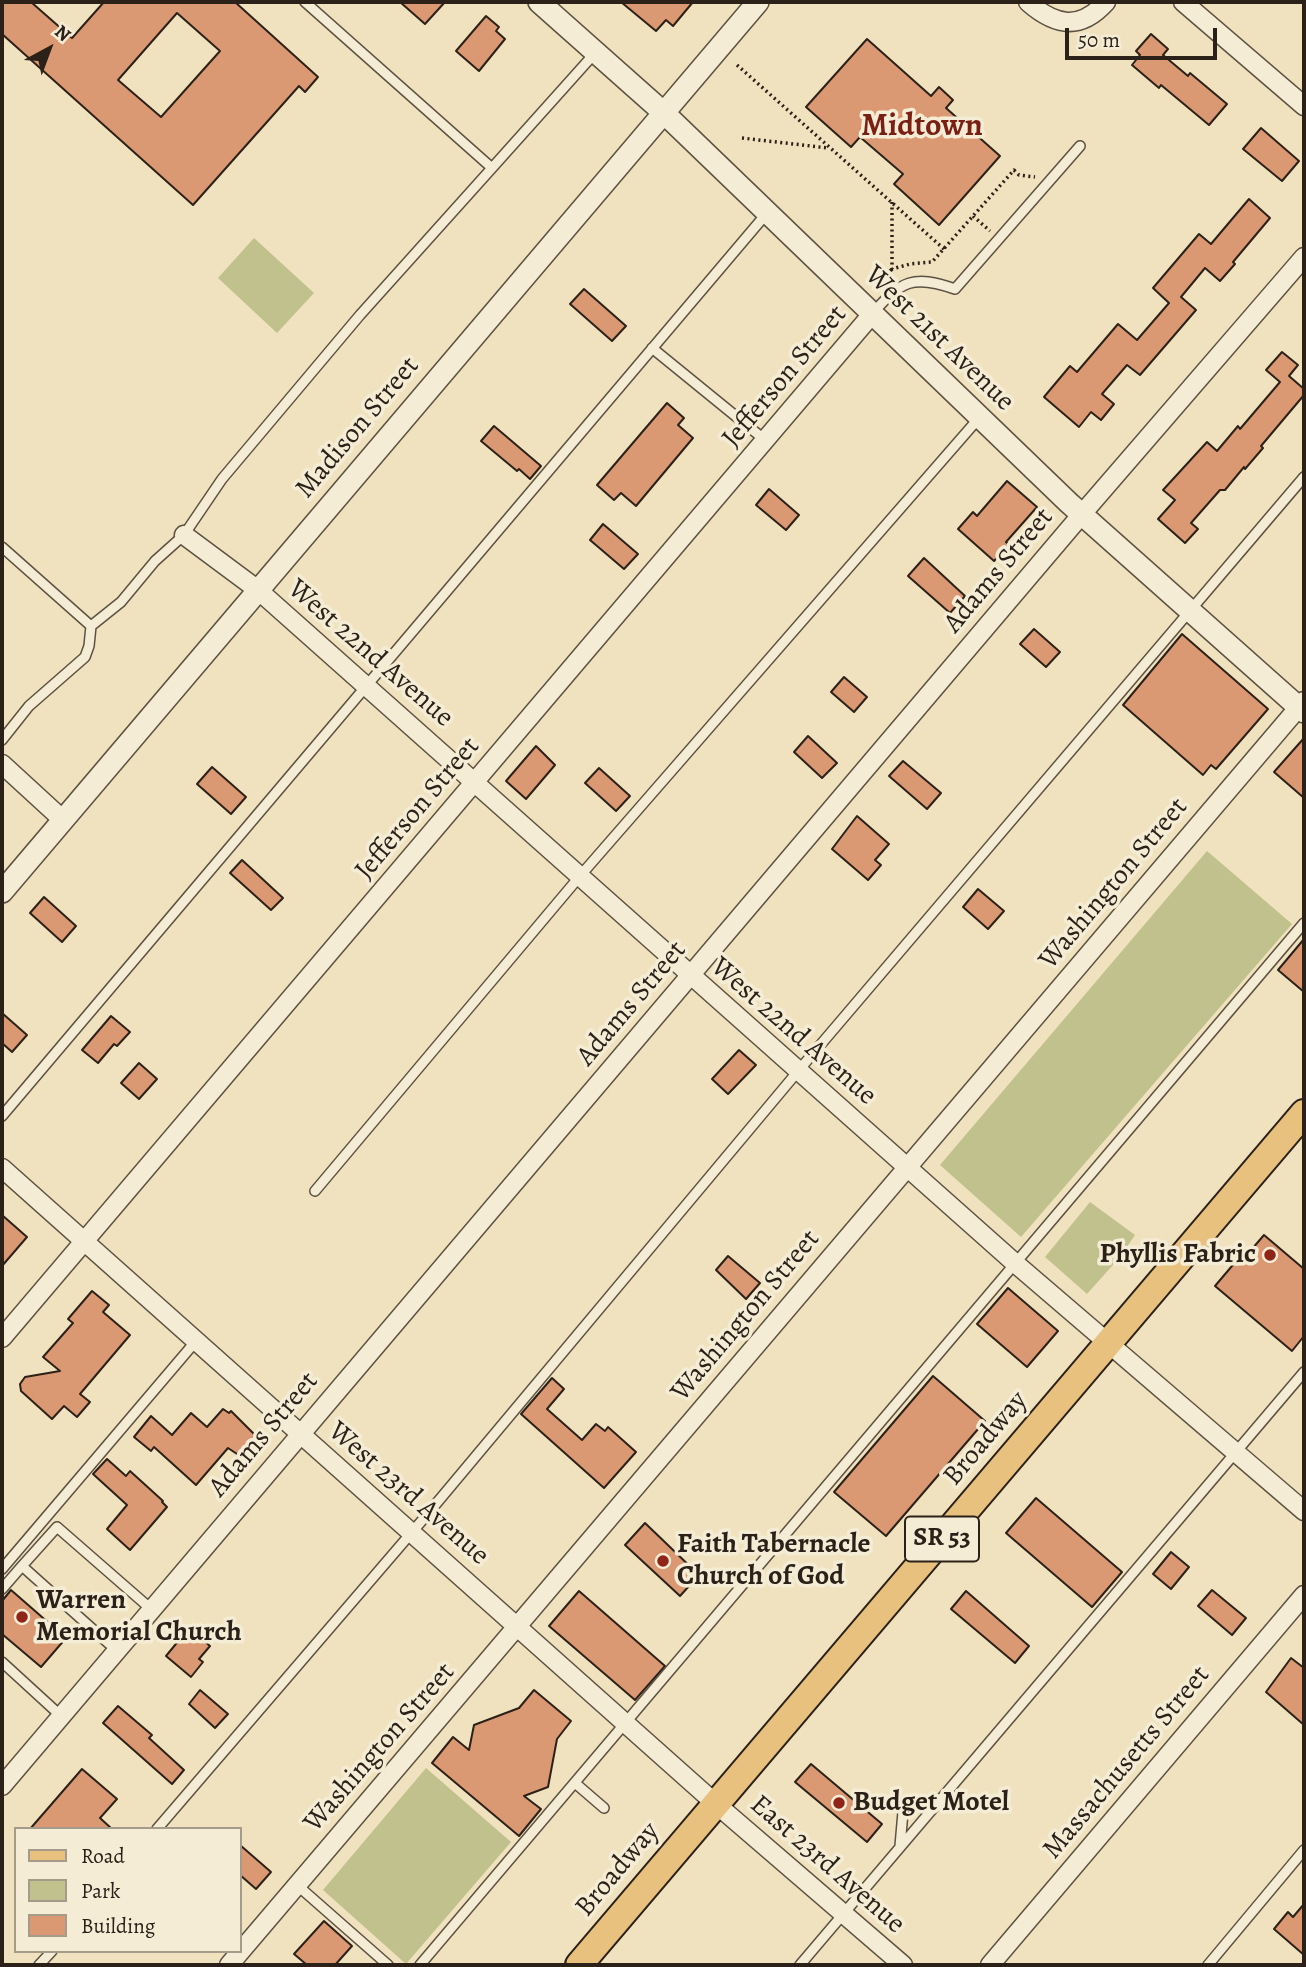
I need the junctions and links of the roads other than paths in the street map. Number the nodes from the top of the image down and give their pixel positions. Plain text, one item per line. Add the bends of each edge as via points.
1 (305, 2) edge
2 (539, 2) edge
3 (758, 2) edge
4 (1028, 2) edge
5 (1106, 2) edge
6 (1183, 2) edge
7 (555, 10) edge
8 (595, 52) junction
9 (1304, 106) edge
10 (664, 113) junction
11 (1080, 146) dead end
12 (492, 168) junction
13 (767, 212) junction
14 (1304, 257) edge
15 (873, 313) junction
16 (653, 348) junction
17 (980, 417) junction
18 (765, 440) junction
19 (1304, 477) edge
20 (1082, 514) junction
21 (184, 535) junction
22 (2, 547) edge
23 (258, 590) junction
24 (1190, 610) junction
25 (91, 626) junction
26 (368, 686) junction
27 (1302, 707) edge
28 (2, 740) edge
29 (2, 764) edge
30 (476, 782) junction
31 (63, 820) junction
32 (580, 876) junction
33 (2, 892) edge
34 (1304, 923) edge
35 (691, 976) junction
36 (799, 1070) junction
37 (1304, 1113) edge
38 (2, 1116) edge
39 (906, 1167) junction
40 (2, 1168) edge
41 (315, 1191) dead end
42 (84, 1241) junction
43 (1016, 1264) junction
44 (2, 1338) edge
45 (196, 1342) junction
46 (1107, 1344) junction
47 (1304, 1372) edge
48 (300, 1434) junction
49 (1235, 1452) junction
50 (1304, 1511) edge
51 (412, 1534) junction
52 (22, 1566) junction
53 (2, 1569) edge
54 (2, 1589) edge
55 (1304, 1595) edge
56 (151, 1609) junction
57 (518, 1626) junction
58 (116, 1650) junction
59 (2, 1662) edge
60 (61, 1716) junction
61 (626, 1724) junction
62 (575, 1783) junction
63 (2, 1786) edge
64 (716, 1804) junction
65 (604, 1808) dead end
66 (903, 1812) dead end
67 (159, 1827) edge
68 (900, 1848) junction
69 (1304, 1850) edge
70 (298, 1885) junction
71 (843, 1914) junction
72 (242, 1950) edge
73 (388, 1965) edge
74 (420, 1965) edge
75 (579, 1965) edge
76 (800, 1965) edge
77 (903, 1965) edge
78 (990, 1965) edge
79 (1208, 1965) edge

1 - 12 lane
2 - 7 street, West 21st Avenue
3 - 10 street, Madison Street
4 - 5 street via 1062,22 1087,18
6 - 9 street
7 - 8 street, West 21st Avenue
8 - 10 street, West 21st Avenue
8 - 12 lane
10 - 13 street, West 21st Avenue
10 - 23 street, Madison Street
11 - 15 lane via 955,289 929,282 907,284 895,289
12 - 21 lane via 351,325 222,479
13 - 15 street, West 21st Avenue
13 - 16 lane
14 - 20 street, Adams Street
15 - 17 street, West 21st Avenue
15 - 18 street, Jefferson Street
16 - 18 lane
16 - 26 lane
17 - 20 street, West 21st Avenue
17 - 32 lane
18 - 30 street, Jefferson Street
19 - 24 lane
20 - 24 street, West 21st Avenue
20 - 35 street, Adams Street
21 - 23 street, West 22nd Avenue
21 - 25 lane via 121,602
22 - 25 lane
23 - 26 street, West 22nd Avenue
23 - 31 street, Madison Street
24 - 27 street, West 21st Avenue
24 - 36 lane
25 - 28 lane via 85,657 29,706
26 - 30 street, West 22nd Avenue
26 - 38 lane
27 - 39 street, Washington Street
29 - 31 street
30 - 32 street, West 22nd Avenue
30 - 42 street, Jefferson Street
31 - 33 street, Madison Street
32 - 35 street, West 22nd Avenue
32 - 41 lane
34 - 43 lane
35 - 36 street, West 22nd Avenue
35 - 48 street, Adams Street
36 - 39 street, West 22nd Avenue
36 - 51 lane
37 - 46 main road, Broadway / SR 53
39 - 43 street, West 22nd Avenue
39 - 57 street, Washington Street
40 - 42 street, West 23rd Avenue
42 - 44 street, Jefferson Street
42 - 45 street, West 23rd Avenue
43 - 46 street, West 22nd Avenue
43 - 61 lane
45 - 48 street, West 23rd Avenue
45 - 53 lane
46 - 49 street, West 22nd Avenue
46 - 64 main road, Broadway / SR 53
47 - 49 lane
48 - 51 street, West 23rd Avenue
48 - 56 street, Adams Street
49 - 50 street, West 22nd Avenue
49 - 68 lane
51 - 57 street, West 23rd Avenue
51 - 67 lane
52 - 54 lane
52 - 56 lane via 57,1527
52 - 58 lane
55 - 78 street, Massachusetts Street
56 - 58 street, Adams Street
57 - 61 street, West 23rd Avenue
57 - 70 street, Washington Street
58 - 60 street, Adams Street
59 - 60 lane
60 - 63 street, Adams Street
61 - 62 lane
61 - 64 street, West 23rd Avenue
62 - 65 lane
62 - 74 lane
64 - 71 street, East 23rd Avenue
64 - 75 main road, Broadway / SR 53
66 - 68 lane
68 - 71 lane
69 - 79 lane
70 - 72 street, Washington Street
70 - 73 lane
71 - 76 lane
71 - 77 street, East 23rd Avenue

